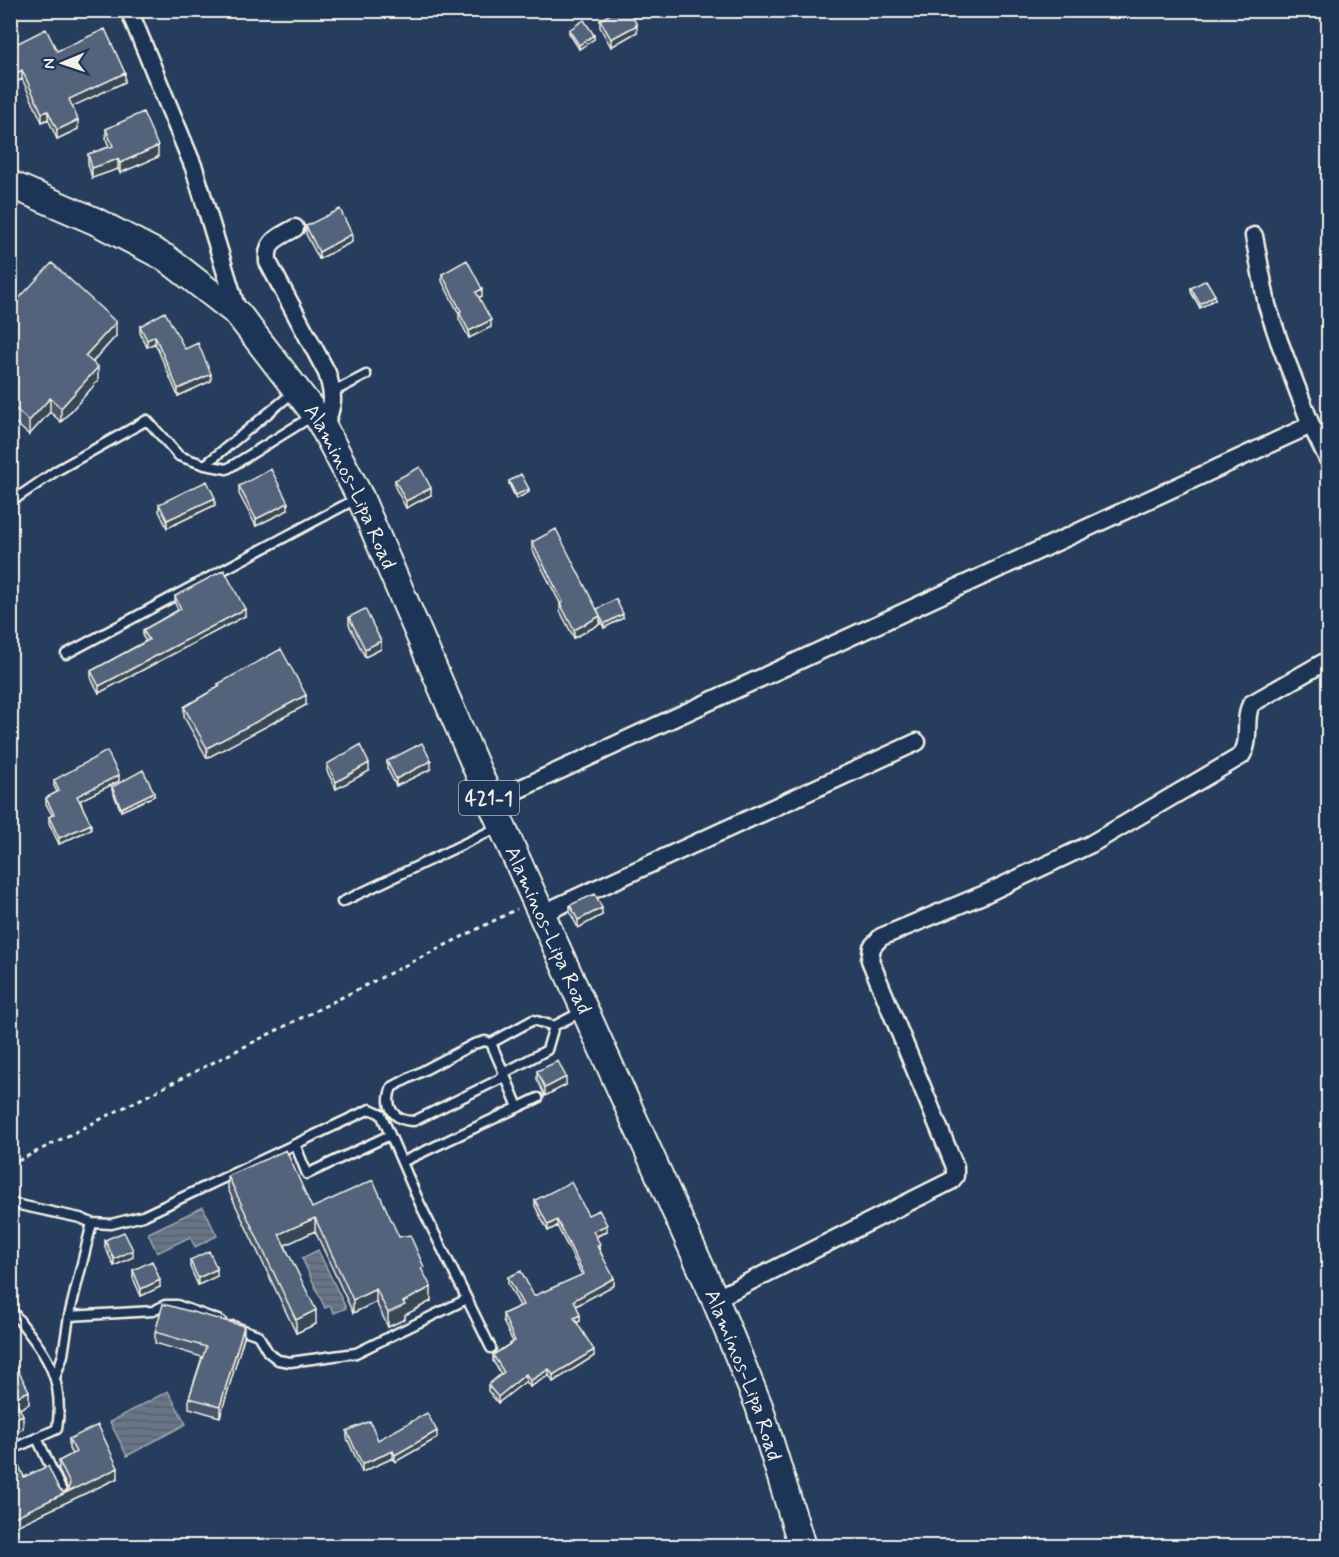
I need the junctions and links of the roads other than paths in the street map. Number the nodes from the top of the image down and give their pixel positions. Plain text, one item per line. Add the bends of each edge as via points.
1 (133, 12) edge
2 (10, 184) edge
3 (295, 228) dead end
4 (1254, 236) dead end
5 (238, 314) junction
6 (366, 375) dead end
7 (297, 390) junction
8 (333, 392) junction
9 (320, 422) junction
10 (1311, 425) junction
11 (1329, 459) edge
12 (205, 465) junction
13 (360, 497) junction
14 (10, 498) edge
15 (66, 654) dead end
16 (1329, 660) edge
17 (917, 742) dead end
18 (491, 802) junction
19 (502, 825) junction
20 (342, 902) dead end
21 (538, 907) junction
22 (586, 1010) junction
23 (554, 1026) junction
24 (491, 1043) junction
25 (504, 1073) junction
26 (538, 1098) dead end
27 (518, 1107) junction
28 (391, 1111) junction
29 (381, 1114) junction
30 (390, 1135) junction
31 (295, 1144) junction
32 (402, 1162) junction
33 (10, 1203) edge
34 (92, 1223) junction
35 (467, 1299) junction
36 (715, 1299) junction
37 (10, 1308) edge
38 (69, 1316) junction
39 (491, 1348) dead end
40 (55, 1377) junction
41 (37, 1438) junction
42 (10, 1450) edge
43 (64, 1496) edge
44 (802, 1546) edge

1 - 5 street via 194,168
2 - 5 main road, Alaminos-Lipa Road / 421-1 via 95,220 166,258
3 - 8 street via 270,243 268,262 327,373
4 - 10 street via 1267,305
5 - 7 main road, Alaminos-Lipa Road / 421-1
6 - 8 lane
7 - 9 main road, Alaminos-Lipa Road / 421-1
7 - 12 lane
8 - 9 street via 333,404
9 - 12 lane via 226,470
9 - 13 main road, Alaminos-Lipa Road / 421-1
10 - 11 street
10 - 18 street
12 - 14 lane via 179,456 147,420 18,497
13 - 15 lane
13 - 18 main road, Alaminos-Lipa Road / 421-1
16 - 36 street via 1251,704 1242,756 1091,844 881,937 872,947 870,960 955,1167 955,1176
17 - 21 street
18 - 19 main road, Alaminos-Lipa Road / 421-1
19 - 20 lane
19 - 21 main road, Alaminos-Lipa Road / 421-1
21 - 22 main road, Alaminos-Lipa Road / 421-1
22 - 23 lane
22 - 36 main road, Alaminos-Lipa Road / 421-1
23 - 24 lane via 533,1020
23 - 25 lane via 548,1050
24 - 25 lane
24 - 28 lane via 480,1042 392,1087 388,1101
25 - 27 lane
25 - 28 lane via 494,1083 414,1121 400,1119
26 - 27 lane
27 - 32 lane
28 - 29 lane
29 - 30 lane
29 - 31 lane via 370,1109
30 - 31 lane via 307,1174
30 - 32 lane
31 - 34 lane via 143,1216 111,1224
32 - 35 lane
33 - 34 lane
34 - 38 lane
35 - 38 lane via 356,1353 290,1362 278,1360 268,1352 258,1335 177,1305 153,1311
35 - 39 lane
36 - 44 main road, Alaminos-Lipa Road / 421-1 via 759,1407
37 - 40 lane via 48,1359
38 - 40 lane
40 - 41 lane via 60,1407 57,1429
41 - 42 lane
41 - 43 lane

